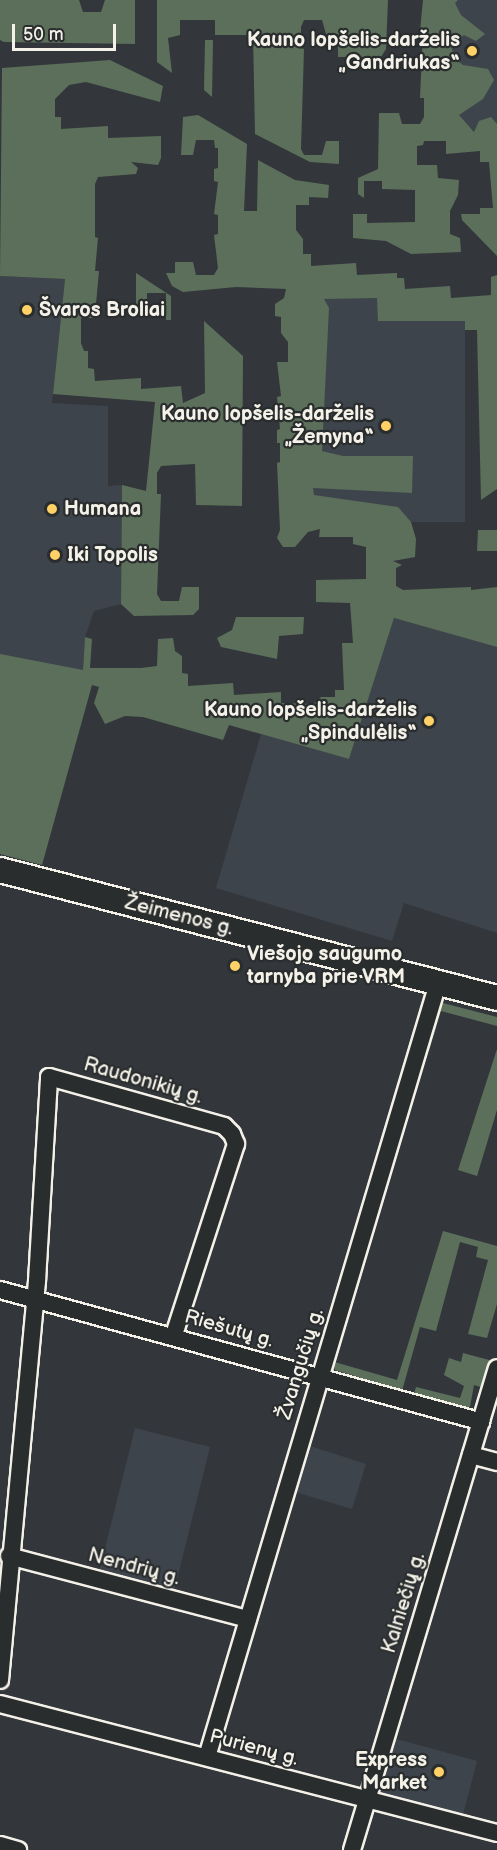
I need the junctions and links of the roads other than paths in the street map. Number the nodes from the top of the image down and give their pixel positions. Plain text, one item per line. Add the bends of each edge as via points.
1 (0, 870) edge
2 (438, 983) junction
3 (497, 998) edge
4 (0, 1290) edge
5 (34, 1298) junction
6 (174, 1335) junction
7 (497, 1368) edge
8 (320, 1376) junction
9 (481, 1422) junction
10 (471, 1455) junction
11 (497, 1462) edge
12 (9, 1556) junction
13 (248, 1619) junction
14 (0, 1680) edge
15 (0, 1704) edge
16 (207, 1757) junction
17 (367, 1799) junction
18 (497, 1833) edge
19 (0, 1845) edge
20 (18, 1850) edge
21 (352, 1850) edge

1 - 2 main road, Žeimenos g.
2 - 3 main road, Žeimenos g.
2 - 8 street, Žvangučių g.
4 - 5 street, Riešutų g.
5 - 6 street, Riešutų g.
5 - 6 street, Raudonikių g. via 49,1077 224,1126 232,1134 236,1144
5 - 12 street
6 - 8 street, Riešutų g.
7 - 9 street, Kalniečių g.
8 - 9 street, Riešutų g.
8 - 13 street, Žvangučių g.
9 - 10 street, Kalniečių g.
10 - 11 street
10 - 17 street, Kalniečių g.
12 - 13 street, Nendrių g.
12 - 14 street
13 - 16 street, Žvangučių g.
15 - 16 street, Purienų g.
16 - 17 street, Purienų g.
17 - 18 street, Purienų g.
17 - 21 street, Kalniečių g.
19 - 20 street

